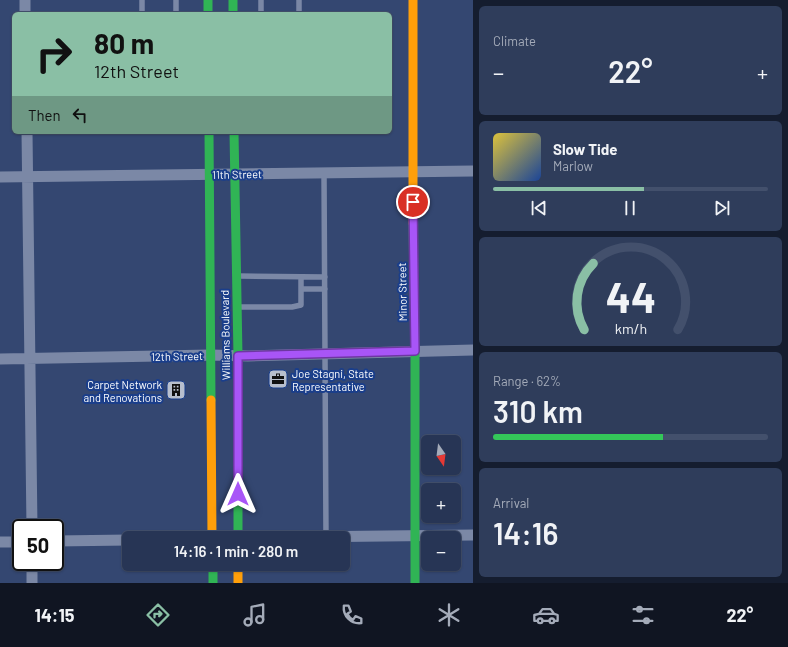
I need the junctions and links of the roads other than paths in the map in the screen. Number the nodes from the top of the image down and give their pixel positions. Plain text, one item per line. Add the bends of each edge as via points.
1 (25, 0) edge
2 (142, 0) edge
3 (176, 0) edge
4 (208, 0) edge
5 (233, 0) edge
6 (261, 0) edge
7 (299, 0) edge
8 (413, 0) edge
9 (25, 12) edge
10 (142, 12) edge
11 (176, 12) edge
12 (208, 12) edge
13 (233, 12) edge
14 (261, 12) edge
15 (299, 12) edge
16 (27, 134) edge
17 (209, 134) edge
18 (234, 134) edge
19 (473, 171) edge
20 (412, 172) junction
21 (324, 173) junction
22 (209, 174) junction
23 (234, 174) junction
24 (0, 177) edge
25 (28, 177) junction
26 (236, 276) junction
27 (301, 277) junction
28 (325, 277) junction
29 (301, 289) junction
30 (325, 289) junction
31 (237, 308) junction
32 (473, 350) edge
33 (415, 351) junction
34 (325, 353) junction
35 (211, 355) junction
36 (238, 356) junction
37 (0, 359) edge
38 (29, 359) junction
39 (32, 519) edge
40 (212, 531) edge
41 (238, 531) edge
42 (326, 531) edge
43 (473, 535) edge
44 (415, 536) junction
45 (350, 537) edge
46 (122, 540) edge
47 (0, 542) edge
48 (12, 542) edge
49 (64, 542) edge
50 (32, 571) edge
51 (212, 571) edge
52 (238, 571) edge
53 (32, 583) edge
54 (213, 583) edge
55 (238, 583) edge
56 (415, 583) edge

1 - 9 street
2 - 10 lane
3 - 11 lane
4 - 12 main road
5 - 13 main road
6 - 14 lane
7 - 15 lane
8 - 20 main road, Minor Street
16 - 25 street
17 - 22 main road, Williams Boulevard
18 - 23 main road, Williams Boulevard
19 - 20 street, 11th Street
20 - 21 street, 11th Street
20 - 33 main road, Minor Street
21 - 23 street, 11th Street
21 - 28 lane
22 - 23 street, 11th Street
22 - 25 street, 11th Street
22 - 35 main road, Williams Boulevard
23 - 26 main road, Williams Boulevard
24 - 25 street, 11th Street
25 - 38 street
26 - 27 lane
26 - 31 main road, Williams Boulevard
27 - 28 lane
27 - 29 lane
28 - 30 lane
29 - 30 lane
29 - 31 lane via 301,305
30 - 34 lane
31 - 36 main road, Williams Boulevard
32 - 33 street, 12th Street
33 - 34 street, 12th Street
33 - 44 main road, Minor Street
34 - 36 street, 12th Street
34 - 42 lane
35 - 36 street, 12th Street
35 - 38 street, 12th Street
35 - 40 main road, Williams Boulevard
36 - 41 main road, Williams Boulevard
37 - 38 street, 12th Street
38 - 39 street
43 - 44 street
44 - 45 street
44 - 56 main road, Minor Street
46 - 49 street
47 - 48 street
50 - 53 street
51 - 54 main road
52 - 55 main road

